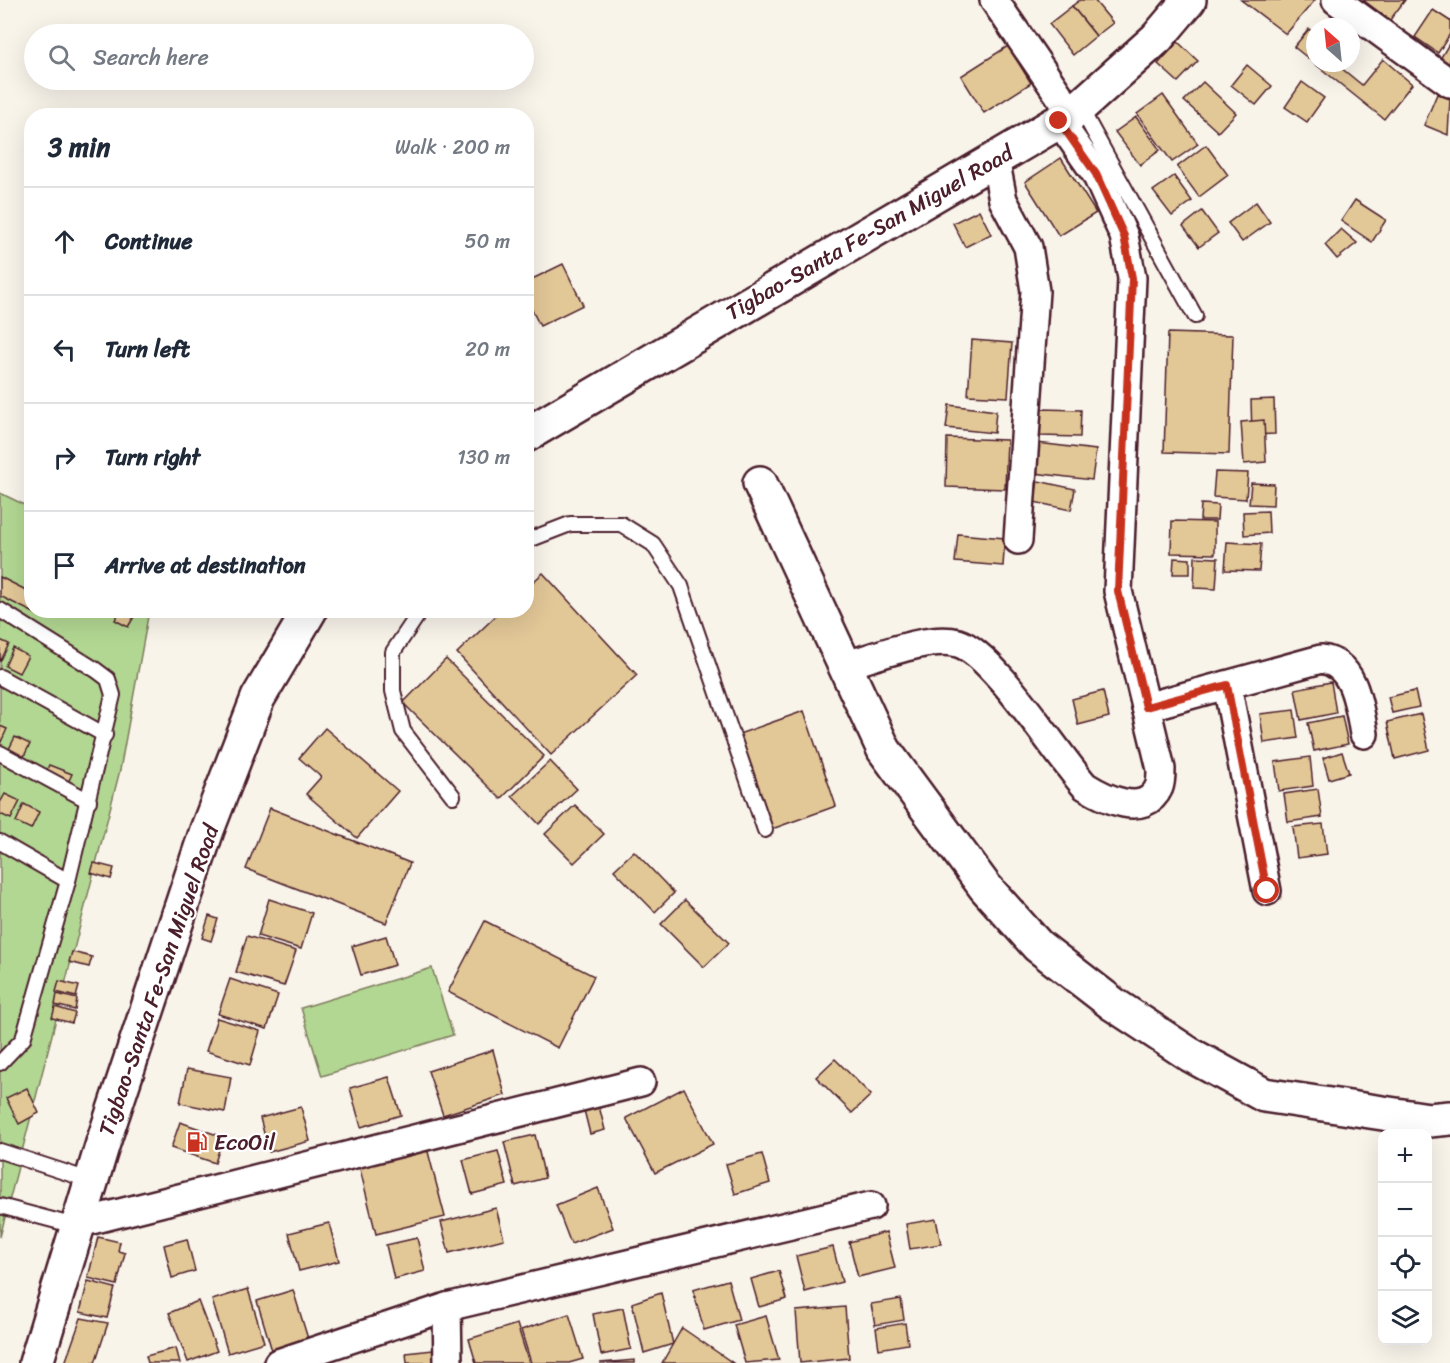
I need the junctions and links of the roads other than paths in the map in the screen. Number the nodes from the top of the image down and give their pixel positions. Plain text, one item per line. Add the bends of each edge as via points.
1 (994, 0) edge
2 (1189, 0) edge
3 (1336, 0) edge
4 (1450, 83) edge
5 (1070, 114) junction
6 (995, 159) junction
7 (1196, 316) dead end
8 (534, 430) edge
9 (760, 483) dead end
10 (534, 538) edge
11 (1018, 540) dead end
12 (0, 610) edge
13 (305, 618) edge
14 (416, 618) edge
15 (846, 665) junction
16 (0, 677) edge
17 (1227, 685) junction
18 (1146, 707) junction
19 (1364, 734) dead end
20 (105, 735) junction
21 (0, 753) edge
22 (453, 796) dead end
23 (89, 801) junction
24 (765, 831) dead end
25 (0, 842) edge
26 (68, 881) junction
27 (1267, 891) dead end
28 (0, 1063) edge
29 (641, 1082) dead end
30 (1450, 1118) edge
31 (0, 1151) edge
32 (92, 1181) junction
33 (0, 1206) edge
34 (871, 1206) dead end
35 (80, 1225) junction
36 (447, 1307) junction
37 (36, 1363) edge
38 (278, 1363) edge
39 (448, 1363) edge

1 - 5 street
2 - 5 main road, Tigbao-Santa Fe-San Miguel Road via 1157,38
3 - 4 street
5 - 6 main road, Tigbao-Santa Fe-San Miguel Road
5 - 7 lane
5 - 18 street via 1124,236 1132,278 1118,591
6 - 8 main road, Tigbao-Santa Fe-San Miguel Road
6 - 11 street via 1003,200 1028,247 1035,291
9 - 15 main road
10 - 24 lane via 570,524 621,524 652,544 681,586
12 - 20 lane via 108,679 113,695
13 - 32 main road, Tigbao-Santa Fe-San Miguel Road via 258,698 207,830
14 - 22 lane via 393,652 393,691 403,731
15 - 18 street via 927,643 958,643 990,664 1085,786 1122,804 1150,798 1159,787 1161,769
15 - 30 main road via 884,750 986,887 1038,946 1113,1004 1189,1054 1264,1095 1429,1120
16 - 20 lane
17 - 18 street
17 - 19 street via 1321,658 1334,660 1346,672 1354,690
17 - 27 street
20 - 23 lane
21 - 23 lane
23 - 26 lane
25 - 26 lane
26 - 28 lane via 23,1039
29 - 35 street
31 - 32 lane
32 - 35 main road, Tigbao-Santa Fe-San Miguel Road
33 - 35 lane
34 - 36 street
35 - 37 main road, Tigbao-Santa Fe-San Miguel Road
36 - 38 street
36 - 39 street

